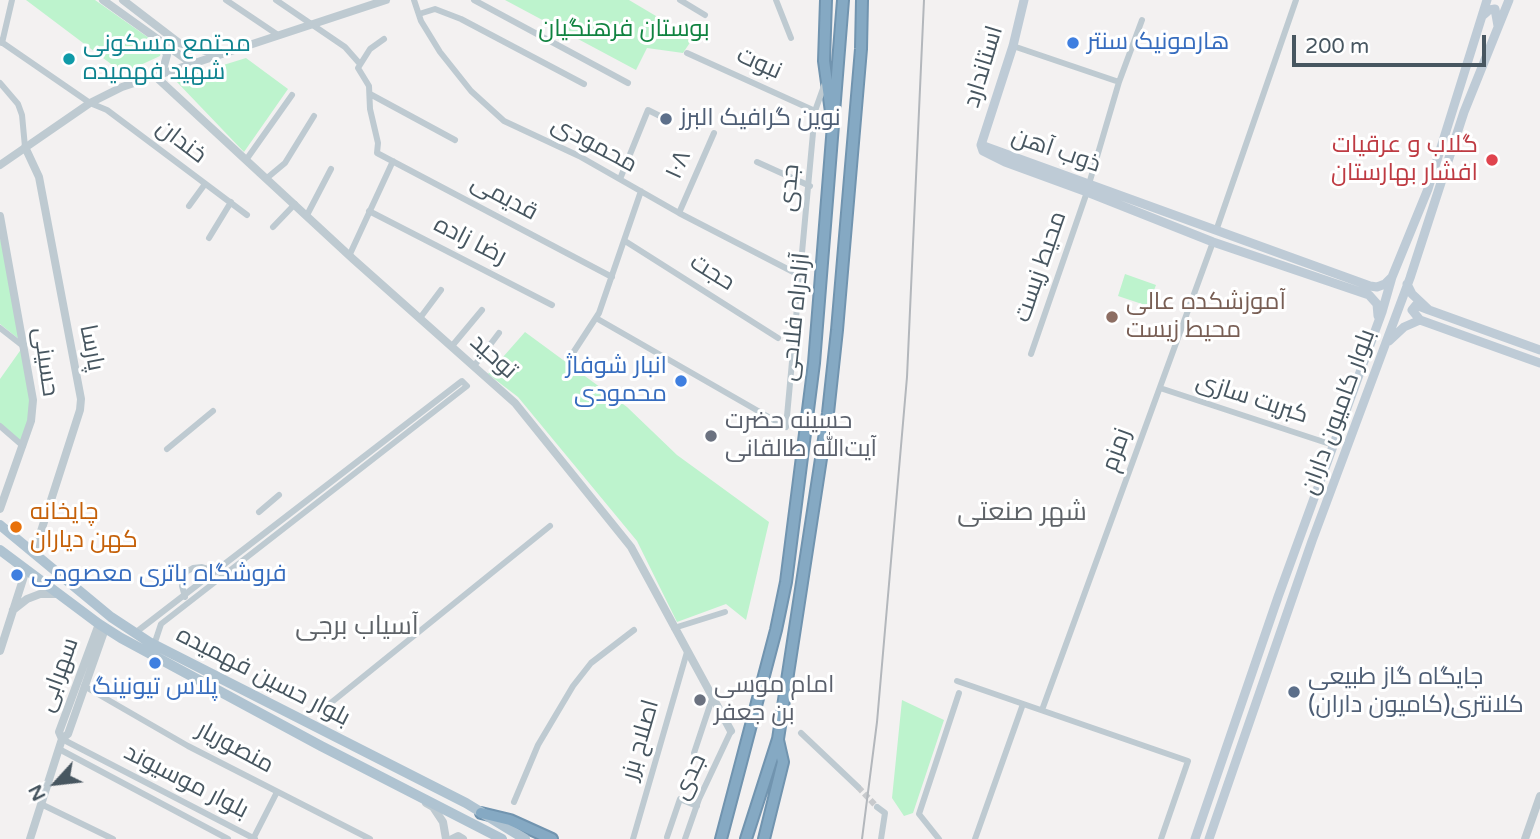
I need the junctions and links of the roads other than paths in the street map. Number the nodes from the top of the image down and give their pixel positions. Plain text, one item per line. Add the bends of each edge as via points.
1 (12, 0) edge
2 (103, 0) edge
3 (123, 0) edge
4 (226, 0) edge
5 (276, 0) edge
6 (386, 0) edge
7 (414, 0) edge
8 (474, 0) edge
9 (680, 0) edge
10 (776, 0) edge
11 (826, 0) edge
12 (843, 0) edge
13 (1024, 0) edge
14 (1296, 0) edge
15 (1487, 0) edge
16 (1509, 0) edge
17 (863, 4) edge
18 (419, 14) junction
19 (705, 15) dead end
20 (1482, 16) junction
21 (1142, 20) dead end
22 (312, 24) junction
23 (1499, 27) junction
24 (278, 35) junction
25 (791, 38) dead end
26 (384, 39) dead end
27 (1, 42) edge
28 (162, 42) junction
29 (1013, 46) junction
30 (687, 53) dead end
31 (218, 54) junction
32 (191, 63) junction
33 (360, 64) junction
34 (158, 74) junction
35 (827, 80) junction
36 (1119, 82) junction
37 (0, 83) edge
38 (628, 83) dead end
39 (584, 84) dead end
40 (370, 94) junction
41 (292, 95) dead end
42 (90, 103) junction
43 (815, 111) junction
44 (314, 116) dead end
45 (662, 117) dead end
46 (714, 133) dead end
47 (834, 137) junction
48 (455, 140) dead end
49 (981, 145) joint
50 (25, 147) junction
51 (2, 159) edge
52 (246, 160) junction
53 (393, 161) junction
54 (757, 162) dead end
55 (331, 169) dead end
56 (267, 178) junction
57 (620, 179) junction
58 (205, 184) junction
59 (810, 186) junction
60 (1088, 188) junction
61 (641, 191) junction
62 (231, 202) junction
63 (295, 204) junction
64 (189, 205) dead end
65 (369, 211) junction
66 (679, 212) junction
67 (247, 215) dead end
68 (307, 215) junction
69 (0, 219) edge
70 (273, 228) dead end
71 (1216, 231) junction
72 (209, 238) dead end
73 (625, 241) junction
74 (1213, 242) junction
75 (349, 254) junction
76 (801, 276) junction
77 (612, 277) junction
78 (1392, 277) junction
79 (1407, 284) junction
80 (441, 290) dead end
81 (552, 305) dead end
82 (482, 310) dead end
83 (1429, 310) junction
84 (420, 318) junction
85 (596, 318) junction
86 (1420, 320) junction
87 (1378, 321) junction
88 (0, 328) edge
89 (499, 333) dead end
90 (778, 338) dead end
91 (452, 346) junction
92 (24, 347) junction
93 (1383, 347) junction
94 (1540, 350) edge
95 (1031, 354) dead end
96 (569, 359) dead end
97 (1540, 363) edge
98 (474, 366) junction
99 (1160, 388) junction
100 (213, 411) dead end
101 (1345, 414) junction
102 (1357, 420) junction
103 (0, 426) edge
104 (1333, 445) junction
105 (23, 446) junction
106 (167, 449) dead end
107 (279, 495) dead end
108 (0, 509) edge
109 (259, 512) dead end
110 (0, 525) edge
111 (551, 526) dead end
112 (0, 550) edge
113 (34, 553) junction
114 (26, 570) junction
115 (218, 572) junction
116 (58, 594) junction
117 (185, 597) junction
118 (13, 610) junction
119 (725, 612) dead end
120 (102, 627) junction
121 (3, 628) edge
122 (674, 628) junction
123 (634, 630) dead end
124 (135, 633) junction
125 (154, 645) junction
126 (0, 650) edge
127 (687, 652) junction
128 (957, 681) dead end
129 (85, 686) junction
130 (959, 693) dead end
131 (712, 699) junction
132 (1023, 704) junction
133 (322, 710) dead end
134 (1042, 710) junction
135 (312, 726) junction
136 (731, 732) joint
137 (801, 733) dead end
138 (306, 738) junction
139 (62, 739) junction
140 (778, 739) junction
141 (58, 750) junction
142 (694, 753) dead end
143 (858, 788) tunnel mouth
144 (277, 792) junction
145 (1540, 796) edge
146 (418, 797) junction
147 (514, 802) dead end
148 (41, 804) junction
149 (697, 806) junction
150 (877, 807) tunnel mouth
151 (481, 813) junction
152 (1536, 822) edge
153 (667, 837) dead end
154 (721, 838) edge
155 (30, 839) edge
156 (113, 839) edge
157 (228, 839) edge
158 (254, 839) edge
159 (370, 839) edge
160 (446, 839) edge
161 (452, 839) edge
162 (463, 839) edge
163 (502, 839) edge
164 (525, 839) edge
165 (552, 839) edge
166 (633, 839) edge
167 (685, 839) edge
168 (746, 839) edge
169 (764, 839) edge
170 (881, 839) edge
171 (939, 839) edge
172 (975, 839) edge
173 (1161, 839) edge
174 (1195, 839) edge
175 (1209, 839) edge
176 (1525, 839) edge

1 - 27 street
2 - 28 street
3 - 31 street via 179,43
4 - 24 street
5 - 22 street
6 - 22 street
7 - 18 street, محمودی
8 - 38 street
9 - 19 street
10 - 25 street
11 - 35 highway
12 - 47 highway, آزادراه فلاحی
13 - 29 main road, استاندارد
14 - 71 street
15 - 20 main road, بلوار کامیون داران
16 - 23 main road, بلوار کامیون داران
17 - 140 highway, آزادراه فلاحی via 830,399
18 - 39 street via 435,9 461,19
18 - 57 street, محمودی via 456,74 504,121
20 - 23 main road via 1494,9
20 - 78 main road, بلوار کامیون داران via 1428,189
21 - 36 street, محیط زیست
22 - 24 street
22 - 33 street
23 - 79 main road, بلوار کامیون داران via 1464,112
24 - 31 street
26 - 33 street
27 - 42 street, خندان
28 - 32 street
28 - 34 street via 167,55
29 - 36 street
29 - 49 main road, استاندارد
30 - 43 street, نبوت
31 - 32 street
32 - 34 street
33 - 40 street
34 - 42 street
34 - 52 street, توحید
35 - 43 street, جدی
35 - 47 highway
36 - 60 street, محیط زیست
37 - 50 street via 18,103
40 - 48 street
40 - 53 street, قدیمی via 377,153
41 - 52 street
42 - 50 street
42 - 58 street, خندان via 107,110
43 - 59 street, جدی
44 - 56 street via 285,163
45 - 57 street via 648,110
46 - 66 street, ۱۰۸
47 - 154 highway, آزادراه فلاحی via 814,363 786,582
49 - 60 main road, ذوب آهن
50 - 51 street
50 - 113 street, پارسا via 39,177 81,399
52 - 56 street, توحید
53 - 65 street
53 - 77 street, قدیمی
54 - 59 street
55 - 68 street
56 - 63 street, توحید
57 - 61 street, محمودی
58 - 62 street, خندان
58 - 64 street
59 - 76 street, جدی
60 - 71 main road, ذوب آهن
60 - 74 main road, ذوب آهن
60 - 95 street, محیط زیست
61 - 66 street, محمودی
61 - 73 street
62 - 67 street, خندان
62 - 72 street
63 - 68 street, توحید
63 - 70 street
65 - 75 street
65 - 81 street, رضا زاده
66 - 76 street, محمودی
68 - 75 street, توحید
69 - 92 street, حسینی
71 - 78 main road, ذوب آهن via 1370,286 1385,284
73 - 77 street
73 - 90 street, حجت
74 - 87 main road, ذوب آهن via 1369,295 1377,304
74 - 99 street, زمزم
75 - 84 street, توحید
76 - 85 street, جدی via 786,426
77 - 85 street
78 - 87 main road, بلوار کامیون داران
79 - 83 main road
79 - 93 main road, بلوار کامیون داران
80 - 84 street
82 - 91 street
83 - 86 main road via 1414,307
83 - 94 main road
84 - 91 street, توحید
85 - 96 street
86 - 93 main road via 1404,327
86 - 97 main road
87 - 101 main road, بلوار کامیون داران
88 - 92 street
89 - 98 street
91 - 98 street, توحید
92 - 105 street, حسینی via 33,400
93 - 102 main road, بلوار کامیون داران
98 - 122 street, توحید via 515,403 607,515 631,547
99 - 104 street, کبریت سازی
99 - 134 street, زمزم
100 - 106 street
101 - 102 main road
101 - 104 main road, بلوار کامیون داران
102 - 175 main road, بلوار کامیون داران
103 - 105 street
104 - 174 main road, بلوار کامیون داران
105 - 108 street, حسینی
107 - 109 street
110 - 113 main road, بلوار حسین فهمیده
111 - 133 street
112 - 114 main road, بلوار حسین فهمیده
113 - 124 main road, بلوار حسین فهمیده
114 - 116 main road, بلوار حسین فهمیده
114 - 118 street
115 - 117 street
115 - 117 street via 202,567 186,572
115 - 125 street via 462,381 467,386 161,624
116 - 118 street via 40,594
116 - 120 main road, بلوار حسین فهمیده
117 - 124 street
118 - 121 street
119 - 122 street
120 - 129 street, سهرابی
120 - 138 main road, بلوار حسین فهمیده
120 - 139 street, سهرابی via 59,732
121 - 126 street
122 - 127 street, توحید
123 - 147 street via 591,663 573,686 538,745
124 - 125 main road, بلوار حسین فهمیده
125 - 135 main road, بلوار حسین فهمیده
127 - 131 street, توحید
127 - 166 street, اصلاح بزر
128 - 132 street
129 - 139 street, سهرابی via 68,734
129 - 144 street, منصوریار
130 - 171 street via 919,814
131 - 136 street, توحید
131 - 142 street
132 - 134 street
132 - 172 street
134 - 173 street via 1188,761
135 - 138 main road
135 - 151 main road, بلوار حسین فهمیده
136 - 149 street, جدی
137 - 143 street
138 - 146 main road, بلوار حسین فهمیده
139 - 141 street, سهرابی
139 - 158 street, بلوار موسیوند
140 - 168 highway, آزادراه فلاحی
140 - 169 highway via 783,762
141 - 148 street, سهرابی
141 - 157 street, بلوار موسیوند
144 - 158 street
144 - 159 street, منصوریار
145 - 152 street
146 - 160 street via 433,807 443,822
146 - 163 main road, بلوار حسین فهمیده
148 - 155 street, سهرابی
148 - 156 street
149 - 153 street via 681,795
149 - 167 street, جدی
150 - 170 street via 885,813
151 - 164 main road, بلوار حسین فهمیده
151 - 165 highway
152 - 176 street
161 - 162 street

